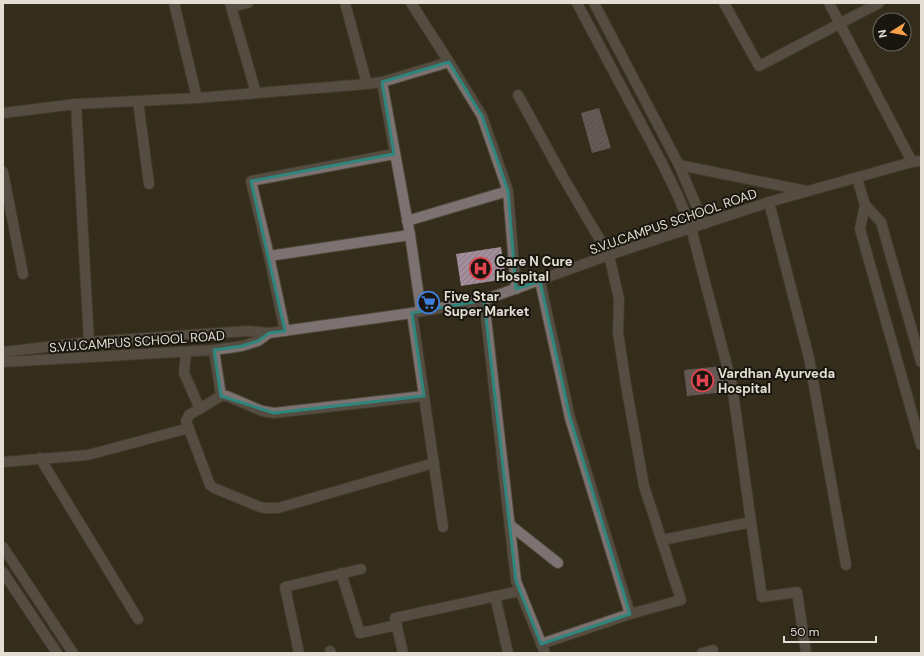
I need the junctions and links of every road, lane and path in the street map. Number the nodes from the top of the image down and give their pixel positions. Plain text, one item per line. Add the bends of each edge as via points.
1 (174, 3) edge
2 (248, 3) edge
3 (345, 3) edge
4 (411, 3) edge
5 (578, 3) edge
6 (594, 3) edge
7 (724, 3) edge
8 (829, 3) edge
9 (879, 3) edge
10 (231, 5) edge
11 (840, 24) junction
12 (449, 62) junction
13 (382, 82) junction
14 (367, 84) junction
15 (256, 94) junction
16 (518, 95) dead end
17 (197, 98) junction
18 (138, 101) junction
19 (76, 104) junction
20 (3, 113) edge
21 (394, 154) junction
22 (917, 162) edge
23 (679, 165) junction
24 (3, 172) edge
25 (857, 178) junction
26 (149, 184) dead end
27 (508, 191) junction
28 (808, 192) junction
29 (769, 202) junction
30 (865, 204) junction
31 (407, 221) junction
32 (704, 224) junction
33 (691, 228) junction
34 (410, 235) junction
35 (609, 255) junction
36 (269, 256) junction
37 (23, 274) dead end
38 (540, 281) junction
39 (516, 289) junction
40 (484, 300) junction
41 (417, 312) junction
42 (285, 331) junction
43 (269, 333) junction
44 (89, 342) junction
45 (214, 350) junction
46 (3, 352) edge
47 (186, 352) junction
48 (3, 362) edge
49 (921, 362) edge
50 (221, 396) junction
51 (424, 396) junction
52 (200, 408) junction
53 (189, 428) junction
54 (921, 445) edge
55 (40, 458) junction
56 (3, 462) edge
57 (434, 463) junction
58 (751, 522) junction
59 (510, 525) junction
60 (443, 527) dead end
61 (662, 540) junction
62 (3, 547) edge
63 (558, 563) dead end
64 (846, 565) dead end
65 (360, 569) dead end
66 (3, 572) edge
67 (341, 574) junction
68 (520, 591) junction
69 (495, 596) junction
70 (630, 614) junction
71 (138, 618) dead end
72 (397, 625) junction
73 (543, 648) edge
74 (57, 653) edge
75 (72, 653) edge
76 (299, 653) edge
77 (402, 653) edge
78 (508, 653) edge
79 (702, 653) edge
80 (712, 653) edge
81 (806, 653) edge

1 - 17 street
2 - 10 street
3 - 14 street
4 - 12 street
5 - 33 street via 662,164
6 - 23 street
7 - 11 street via 758,66
8 - 11 street
9 - 11 street
10 - 15 street
11 - 22 street
12 - 13 street
12 - 27 street via 482,116
13 - 14 street
13 - 21 street
14 - 15 street
15 - 17 street
16 - 35 street
17 - 18 street
18 - 19 street
18 - 26 street
19 - 20 street
19 - 44 street
21 - 31 street
21 - 36 street via 251,181
22 - 25 street, S.V.U.CAMPUS SCHOOL ROAD
23 - 28 street
23 - 32 street
24 - 37 street
25 - 28 street, S.V.U.CAMPUS SCHOOL ROAD
25 - 30 street
27 - 31 street
27 - 39 street
28 - 29 street, S.V.U.CAMPUS SCHOOL ROAD
29 - 32 street, S.V.U.CAMPUS SCHOOL ROAD
29 - 64 street via 810,358
30 - 49 street via 881,222
30 - 54 street via 860,229
31 - 34 street
32 - 33 street, S.V.U.CAMPUS SCHOOL ROAD
33 - 35 street, S.V.U.CAMPUS SCHOOL ROAD
33 - 58 street via 732,386
34 - 36 street
34 - 41 street
35 - 38 street, S.V.U.CAMPUS SCHOOL ROAD
35 - 61 street via 619,299 618,333 644,486
36 - 42 street
38 - 39 street, S.V.U.CAMPUS SCHOOL ROAD
38 - 70 street via 570,418
39 - 40 street, S.V.U.CAMPUS SCHOOL ROAD
40 - 41 street, S.V.U.CAMPUS SCHOOL ROAD
40 - 59 street
41 - 42 street, S.V.U.CAMPUS SCHOOL ROAD
41 - 51 street
42 - 43 street, S.V.U.CAMPUS SCHOOL ROAD
43 - 44 street, S.V.U.CAMPUS SCHOOL ROAD via 250,331
43 - 45 street, S.V.U.CAMPUS SCHOOL ROAD via 258,341
44 - 46 street, S.V.U.CAMPUS SCHOOL ROAD
45 - 47 street, S.V.U.CAMPUS SCHOOL ROAD
45 - 50 street
47 - 48 street, S.V.U.CAMPUS SCHOOL ROAD
47 - 52 street via 184,373
50 - 51 street via 227,396 262,412 274,413
50 - 52 street
51 - 57 street
52 - 53 street via 187,418
53 - 55 street via 88,455
53 - 57 street via 210,485 265,508 278,508
55 - 56 street
55 - 71 street
57 - 60 street
58 - 61 street
58 - 81 street via 762,597 797,592
59 - 63 street
59 - 68 street via 516,581
61 - 70 street via 681,600
62 - 75 street
65 - 67 street
66 - 74 street
67 - 72 street via 360,633
67 - 76 street via 286,588
68 - 69 street
68 - 73 street
69 - 72 street via 395,618
69 - 78 street
70 - 73 street
72 - 77 street
79 - 80 street via 713,650

